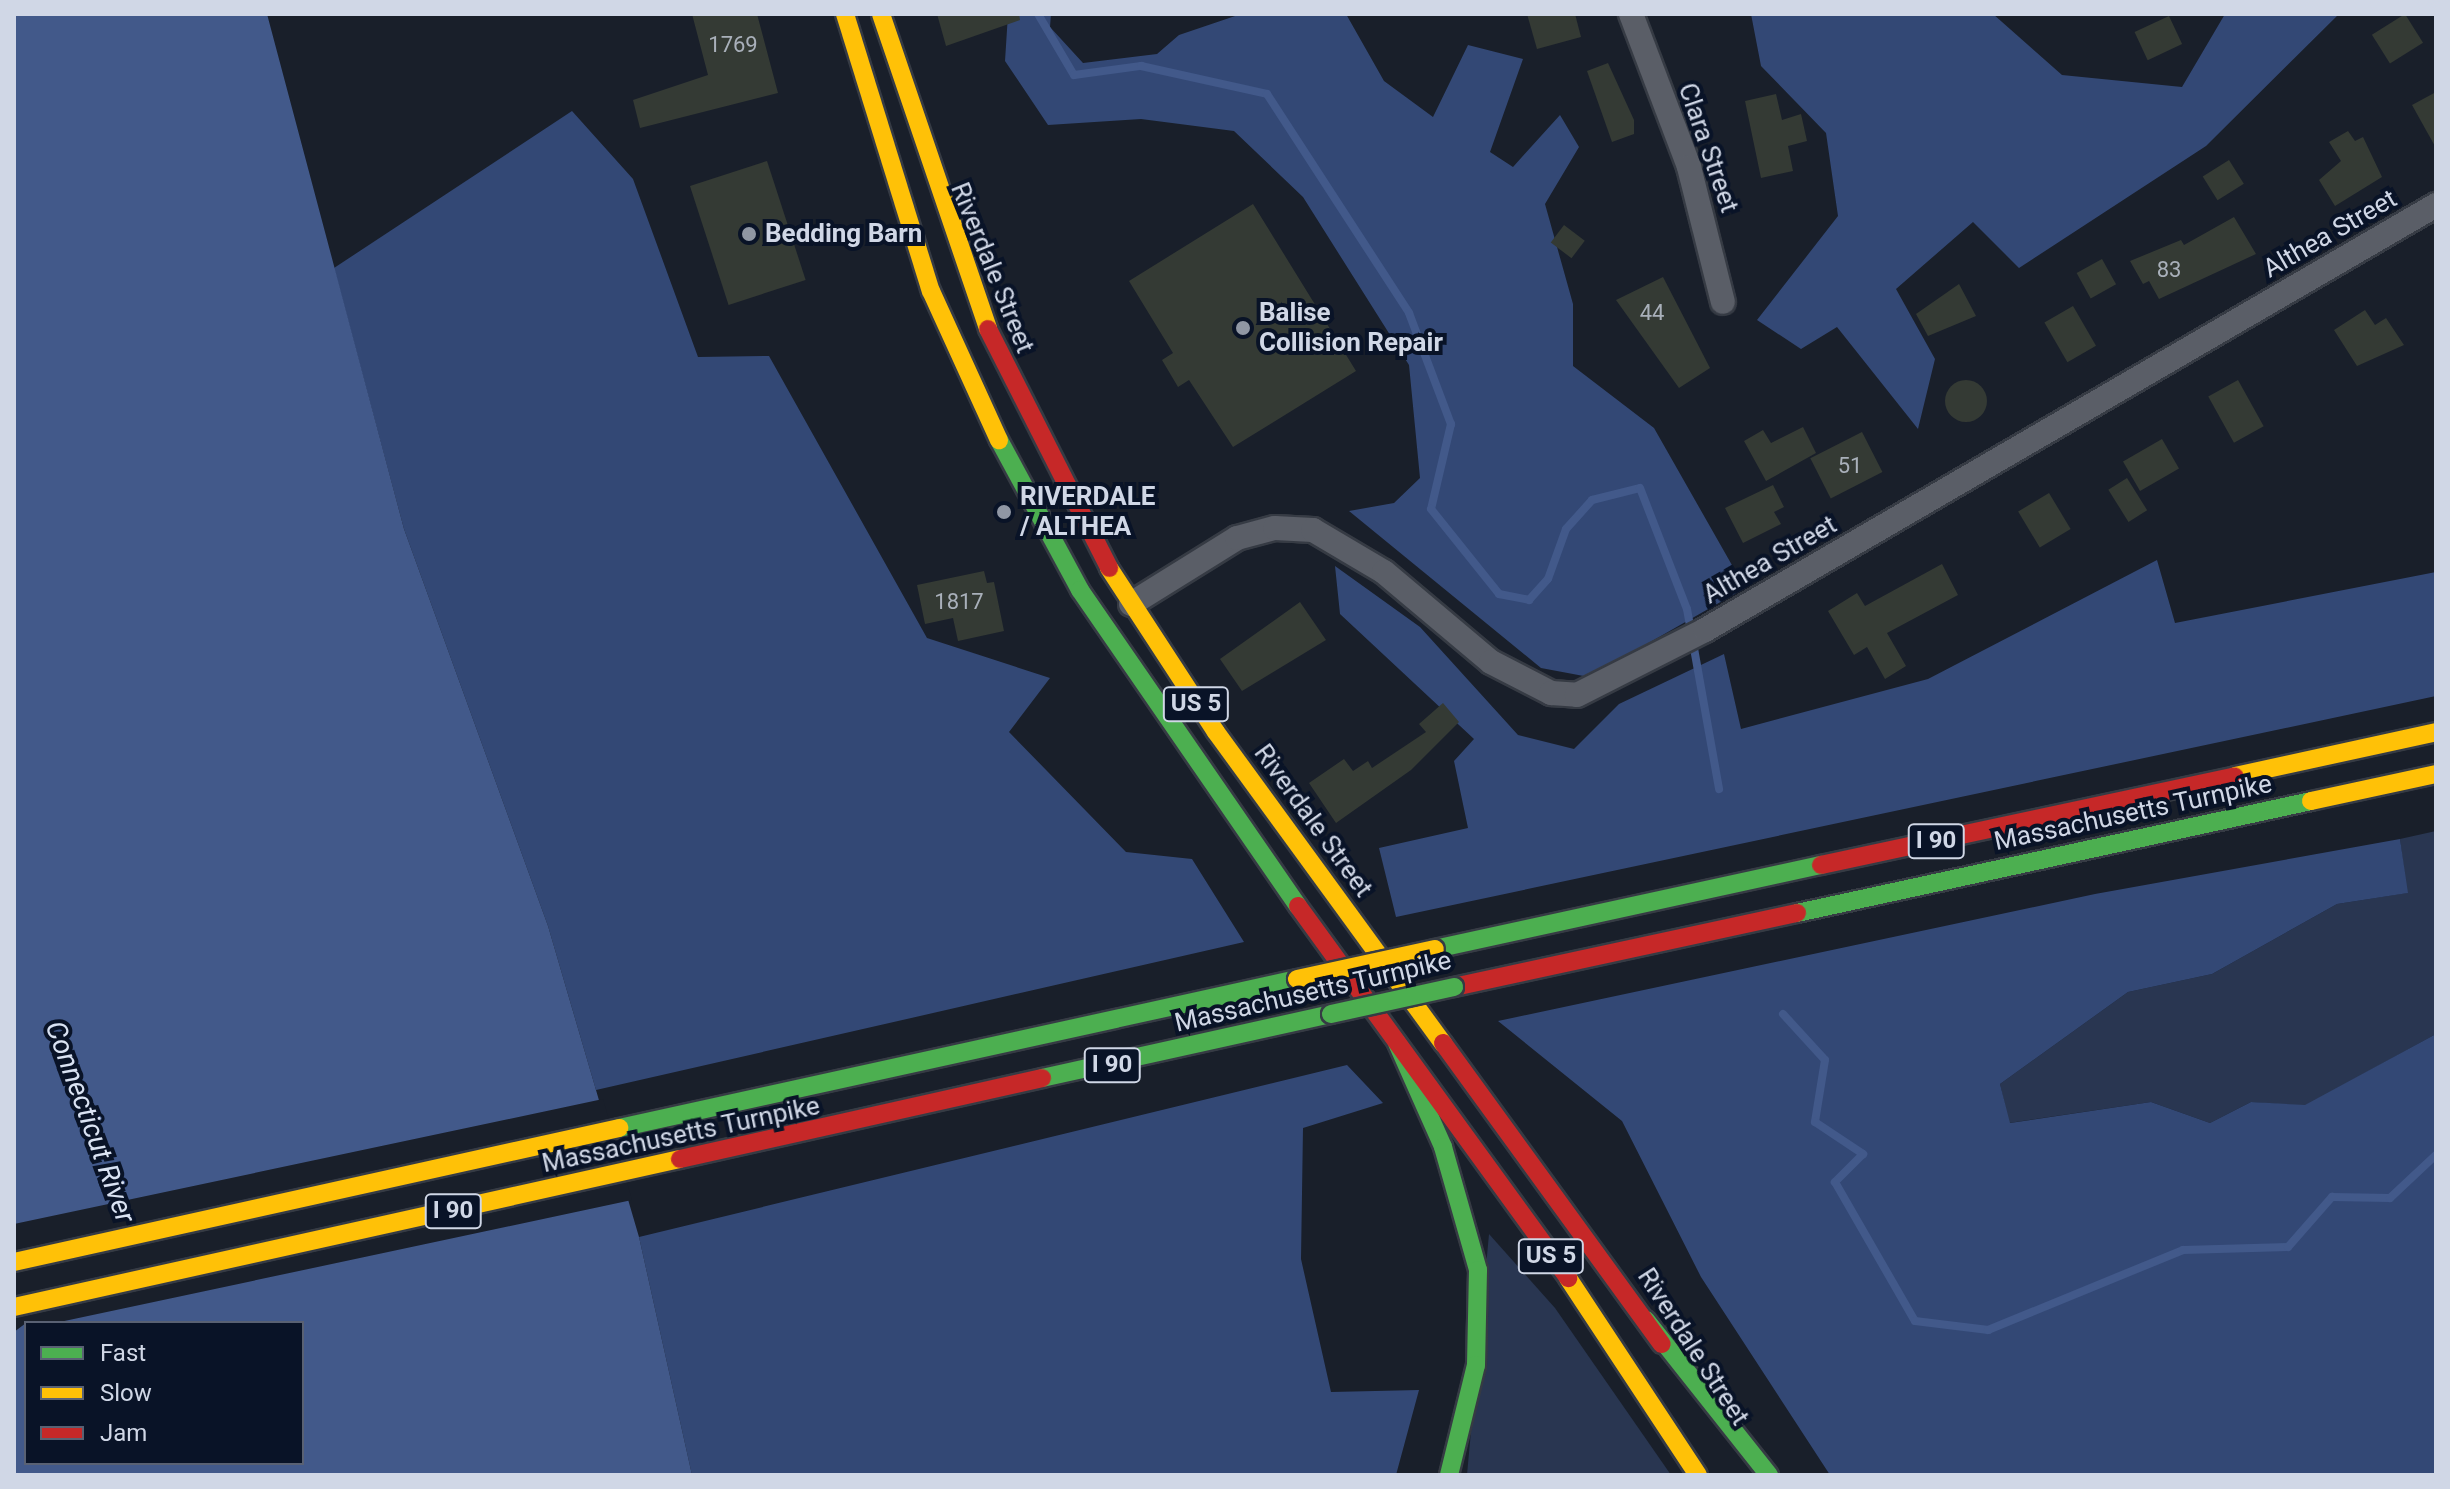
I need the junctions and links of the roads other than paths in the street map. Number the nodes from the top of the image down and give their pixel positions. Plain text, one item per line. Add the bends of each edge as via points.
1 (845, 14) edge
2 (881, 14) edge
3 (1631, 14) edge
4 (2436, 205) edge
5 (1723, 302) dead end
6 (1131, 604) junction
7 (2436, 732) edge
8 (2436, 774) edge
9 (1397, 1043) junction
10 (14, 1262) edge
11 (14, 1307) edge
12 (1646, 1320) junction
13 (1449, 1475) edge
14 (1698, 1475) edge
15 (1744, 1475) edge
16 (1769, 1475) edge

1 - 9 main road, US 5 via 931,291 1012,468 1126,662
2 - 6 main road, Riverdale Street / US 5 via 971,294 1032,427
3 - 5 street, Clara Street via 1689,167
4 - 6 street, Althea Street via 1601,687 1551,693 1491,662 1344,544 1301,528 1237,538
6 - 12 main road, Riverdale Street / US 5 via 1216,732
7 - 10 main road, Massachusetts Turnpike / I 90, bridge
8 - 11 main road, Massachusetts Turnpike / I 90, bridge
9 - 13 main road via 1462,1200 1478,1270 1476,1365
9 - 14 main road, US 5
12 - 15 main road, Riverdale Street / US 5
12 - 16 main road

